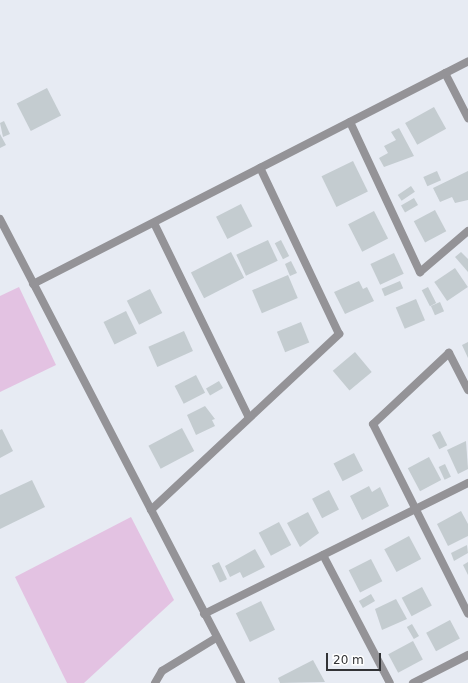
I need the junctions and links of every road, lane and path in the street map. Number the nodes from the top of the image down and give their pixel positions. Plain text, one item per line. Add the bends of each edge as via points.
1 (468, 61) edge
2 (445, 73) junction
3 (468, 118) edge
4 (350, 122) junction
5 (260, 168) junction
6 (0, 219) edge
7 (154, 223) junction
8 (468, 232) edge
9 (33, 284) junction
10 (468, 390) edge
11 (248, 416) junction
12 (468, 483) edge
13 (416, 509) junction
14 (151, 510) junction
15 (323, 555) junction
16 (204, 614) junction
17 (468, 614) edge
18 (216, 638) junction
19 (468, 655) edge
20 (155, 683) edge
21 (241, 683) edge
22 (390, 683) edge
23 (413, 683) edge

1 - 2 street
2 - 3 street
2 - 4 street
4 - 5 street
4 - 8 street via 420,272
5 - 7 street
5 - 11 street via 339,334
6 - 9 street
7 - 9 street
7 - 11 street
9 - 14 street
10 - 13 street via 449,353 373,424
11 - 14 street
12 - 13 street
13 - 15 street
13 - 17 street
14 - 16 street
15 - 16 street
15 - 22 street
16 - 18 street
18 - 20 street via 162,671
18 - 21 street
19 - 23 street

